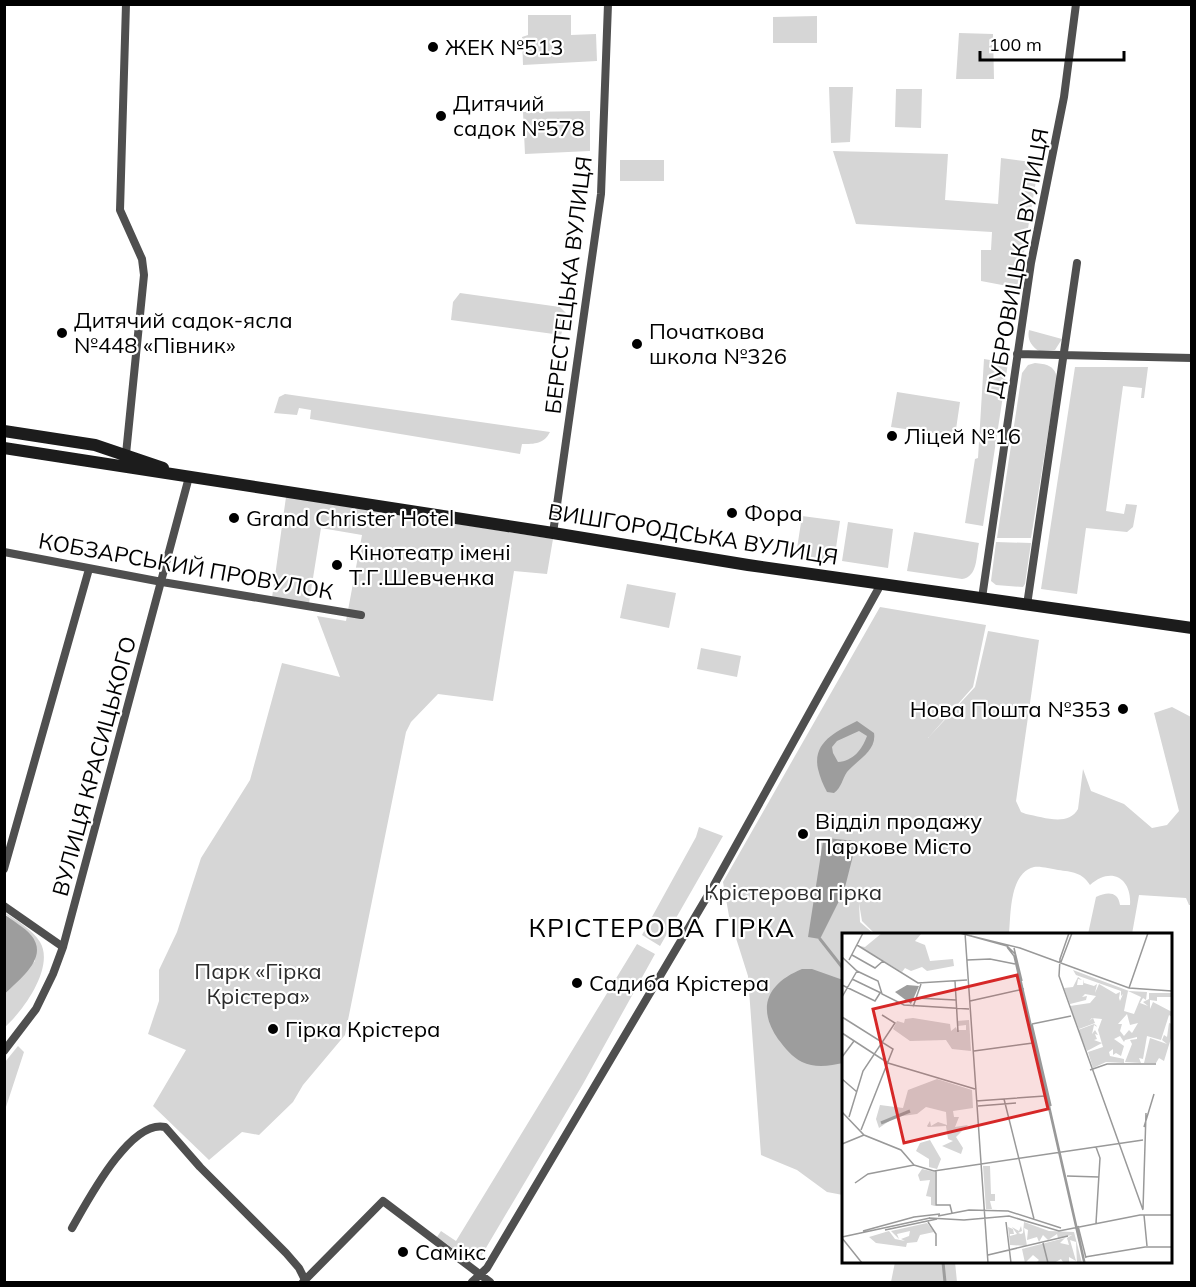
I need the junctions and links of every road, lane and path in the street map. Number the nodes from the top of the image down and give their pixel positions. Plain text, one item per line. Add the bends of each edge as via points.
1 (126, 4) edge
2 (608, 4) edge
3 (1076, 4) edge
4 (1077, 263) dead end
5 (1017, 354) junction
6 (1063, 355) junction
7 (1191, 358) edge
8 (4, 431) edge
9 (4, 448) edge
10 (126, 454) junction
11 (189, 477) junction
12 (553, 533) junction
13 (4, 552) edge
14 (89, 569) junction
15 (162, 582) junction
16 (881, 584) junction
17 (982, 598) junction
18 (1027, 605) junction
19 (361, 615) dead end
20 (1191, 628) edge
21 (4, 869) edge
22 (4, 906) edge
23 (63, 947) junction
24 (4, 1050) edge
25 (72, 1228) dead end
26 (480, 1276) junction
27 (305, 1282) edge
28 (472, 1282) edge
29 (490, 1282) edge

1 - 10 street via 120,210 142,259 144,275
2 - 12 street, БЕРЕСТЕЦЬКА ВУЛИЦЯ via 601,194
3 - 5 street, ДУБРОВИЦЬКА ВУЛИЦЯ via 1064,97 1030,263
4 - 6 street
5 - 6 street
5 - 17 street, ДУБРОВИЦЬКА ВУЛИЦЯ
6 - 7 street
6 - 18 street
8 - 10 main road, ВИШГОРОДСЬКА ВУЛИЦЯ via 95,445
9 - 11 main road, ВИШГОРОДСЬКА ВУЛИЦЯ
10 - 11 main road, ВИШГОРОДСЬКА ВУЛИЦЯ
11 - 12 main road, ВИШГОРОДСЬКА ВУЛИЦЯ
11 - 15 street, ВУЛИЦЯ КРАСИЦЬКОГО
12 - 16 main road, ВИШГОРОДСЬКА ВУЛИЦЯ
13 - 14 street, КОБЗАРСЬКИЙ ПРОВУЛОК
14 - 15 street, КОБЗАРСЬКИЙ ПРОВУЛОК
14 - 21 street
15 - 19 street, КОБЗАРСЬКИЙ ПРОВУЛОК
15 - 23 street, ВУЛИЦЯ КРАСИЦЬКОГО
16 - 17 main road, ВИШГОРОДСЬКА ВУЛИЦЯ
16 - 26 street via 714,885
17 - 18 main road, ВИШГОРОДСЬКА ВУЛИЦЯ
18 - 20 main road, ВИШГОРОДСЬКА ВУЛИЦЯ
22 - 23 street
23 - 24 street, ВУЛИЦЯ КРАСИЦЬКОГО via 36,1009
25 - 27 street via 110,1167 136,1136 157,1125 165,1127 286,1253
26 - 27 street via 383,1201
26 - 28 street
26 - 29 street

